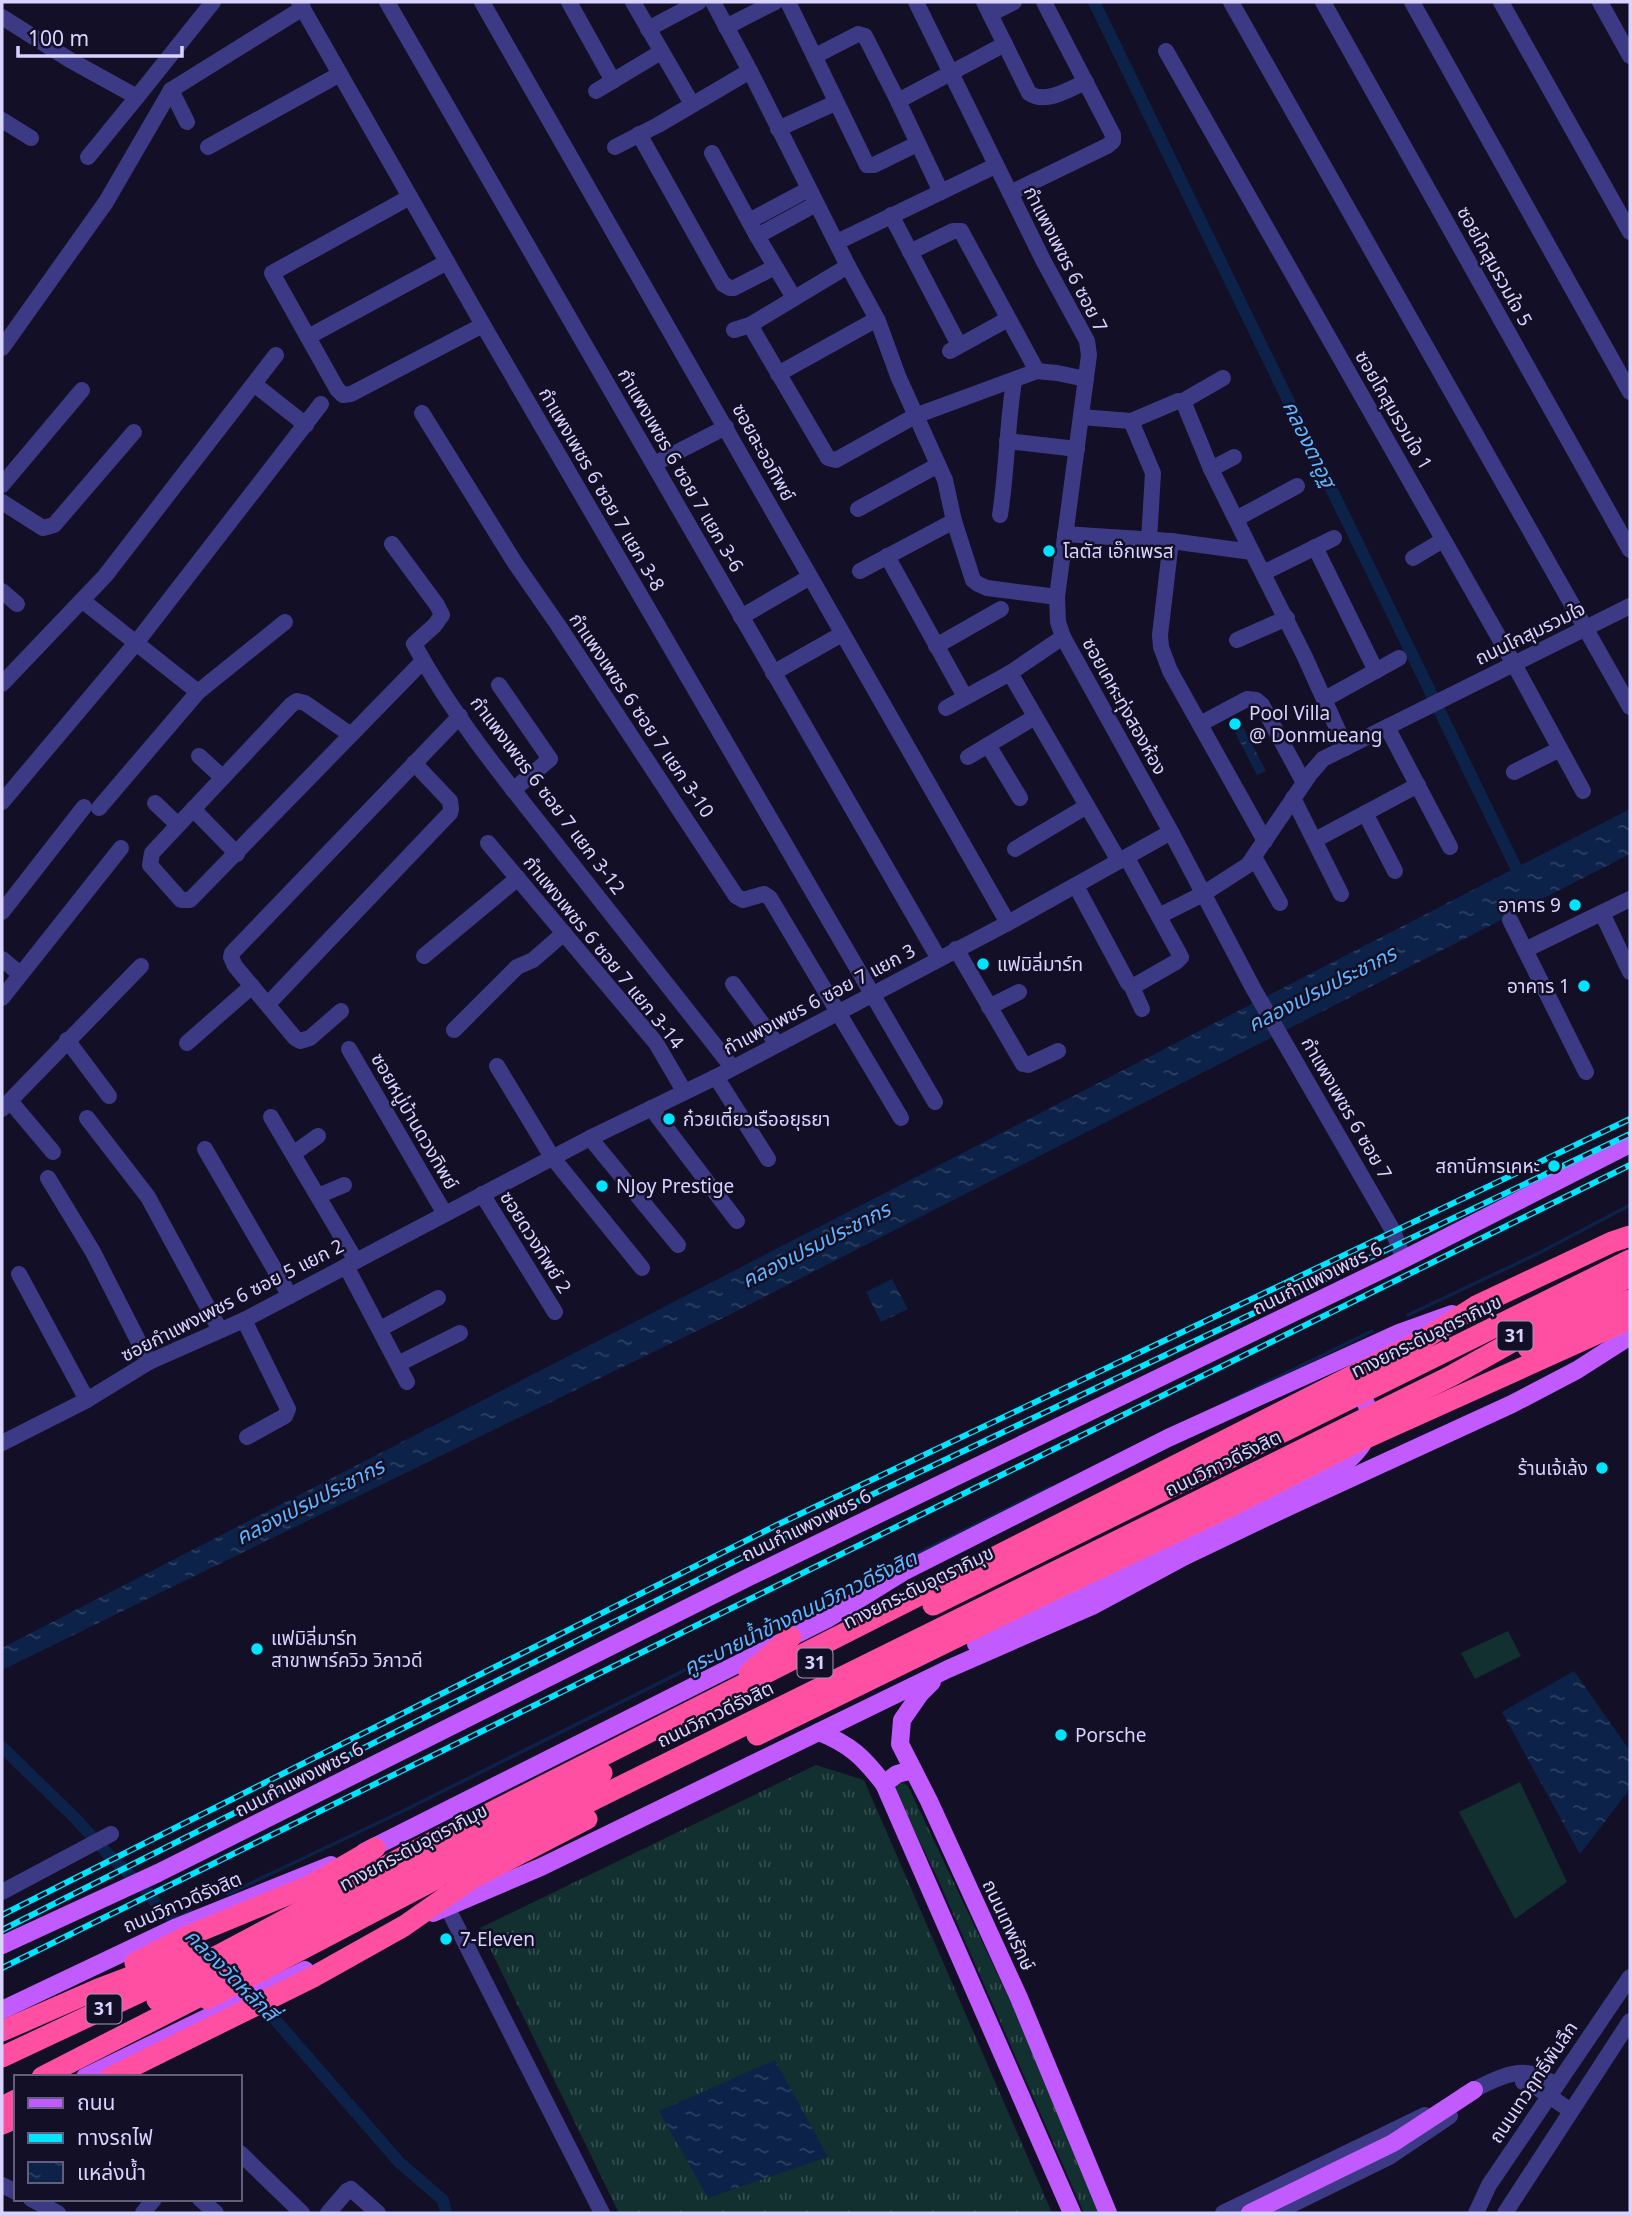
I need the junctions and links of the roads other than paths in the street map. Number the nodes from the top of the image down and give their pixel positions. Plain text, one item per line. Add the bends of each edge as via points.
1 (213, 2) edge
2 (387, 2) edge
3 (482, 2) edge
4 (569, 2) edge
5 (633, 2) edge
6 (699, 2) edge
7 (713, 2) edge
8 (775, 2) edge
9 (788, 2) edge
10 (916, 2) edge
11 (1014, 2) edge
12 (1044, 2) edge
13 (1231, 2) edge
14 (1323, 2) edge
15 (1412, 2) edge
16 (1501, 2) edge
17 (1600, 2) edge
18 (301, 5) edge
19 (987, 8) edge
20 (2, 17) edge
21 (726, 27) junction
22 (648, 29) junction
23 (1005, 44) junction
24 (1166, 51) dead end
25 (661, 52) junction
26 (1630, 55) edge
27 (815, 57) junction
28 (750, 71) junction
29 (951, 73) junction
30 (340, 74) junction
31 (613, 81) junction
32 (1086, 82) junction
33 (171, 90) junction
34 (596, 91) dead end
35 (137, 97) junction
36 (898, 101) junction
37 (835, 103) junction
38 (692, 104) junction
39 (2, 120) edge
40 (187, 122) dead end
41 (778, 129) junction
42 (639, 134) junction
43 (31, 138) dead end
44 (917, 144) junction
45 (615, 146) dead end
46 (208, 147) dead end
47 (712, 153) dead end
48 (88, 157) dead end
49 (995, 166) junction
50 (809, 189) junction
51 (941, 192) junction
52 (1010, 193) junction
53 (411, 197) junction
54 (817, 204) junction
55 (891, 215) junction
56 (749, 221) junction
57 (1630, 232) edge
58 (757, 236) junction
59 (836, 242) junction
60 (911, 252) junction
61 (447, 261) junction
62 (848, 266) junction
63 (775, 267) junction
64 (794, 298) junction
65 (877, 319) junction
66 (1008, 319) junction
67 (483, 325) junction
68 (750, 325) junction
69 (734, 330) dead end
70 (308, 337) junction
71 (2, 348) edge
72 (276, 355) dead end
73 (1037, 371) junction
74 (778, 374) junction
75 (1223, 378) dead end
76 (1086, 379) junction
77 (1014, 381) junction
78 (254, 384) junction
79 (82, 390) dead end
80 (1630, 392) edge
81 (1183, 401) junction
82 (321, 404) dead end
83 (422, 413) dead end
84 (915, 416) junction
85 (1081, 417) junction
86 (1131, 421) junction
87 (306, 425) junction
88 (726, 427) junction
89 (134, 432) dead end
90 (1007, 441) junction
91 (1077, 449) junction
92 (1234, 457) dead end
93 (654, 464) junction
94 (938, 465) junction
95 (1211, 469) junction
96 (2, 485) edge
97 (1297, 486) dead end
98 (2, 502) edge
99 (858, 509) dead end
100 (1000, 515) dead end
101 (1236, 519) junction
102 (954, 521) junction
103 (1065, 534) junction
104 (1334, 538) dead end
105 (1149, 540) junction
106 (1444, 540) junction
107 (1171, 541) junction
108 (392, 544) dead end
109 (1315, 547) junction
110 (1630, 550) edge
111 (1252, 552) junction
112 (887, 556) junction
113 (1413, 558) dead end
114 (860, 571) dead end
115 (1263, 573) junction
116 (810, 577) junction
117 (2, 591) edge
118 (1057, 597) junction
119 (83, 601) junction
120 (17, 604) dead end
121 (1630, 606) edge
122 (1001, 609) dead end
123 (741, 617) junction
124 (1287, 618) junction
125 (285, 622) dead end
126 (1587, 628) junction
127 (842, 634) junction
128 (1063, 637) junction
129 (1237, 640) dead end
130 (135, 643) junction
131 (936, 646) junction
132 (1399, 658) dead end
133 (423, 661) junction
134 (1514, 664) junction
135 (1376, 671) junction
136 (773, 673) junction
137 (1010, 674) junction
138 (2, 684) edge
139 (499, 685) dead end
140 (198, 692) junction
141 (965, 697) junction
142 (1325, 699) junction
143 (1630, 707) edge
144 (946, 708) dead end
145 (460, 716) junction
146 (1035, 717) junction
147 (1200, 724) junction
148 (1387, 727) junction
149 (351, 735) junction
150 (988, 745) junction
151 (1346, 748) junction
152 (1560, 749) junction
153 (199, 756) dead end
154 (968, 757) dead end
155 (414, 763) junction
156 (1514, 772) dead end
157 (222, 777) junction
158 (1584, 780) dead end
159 (1304, 783) junction
160 (1418, 785) junction
161 (513, 790) junction
162 (1020, 798) dead end
163 (1293, 798) junction
164 (2, 802) edge
165 (155, 803) dead end
166 (1087, 806) junction
167 (194, 809) junction
168 (1365, 813) junction
169 (178, 825) junction
170 (1171, 832) junction
171 (1315, 840) junction
172 (1265, 841) junction
173 (488, 843) dead end
174 (1450, 847) dead end
175 (121, 848) dead end
176 (1015, 849) dead end
177 (237, 854) junction
178 (1254, 857) junction
179 (1123, 859) junction
180 (1395, 871) dead end
181 (518, 878) junction
182 (1076, 886) junction
183 (1203, 894) junction
184 (1341, 894) dead end
185 (1630, 899) edge
186 (1280, 903) dead end
187 (2, 912) edge
188 (1602, 913) junction
189 (1159, 916) junction
190 (1510, 920) dead end
191 (1008, 923) junction
192 (564, 933) junction
193 (956, 949) junction
194 (1525, 950) junction
195 (424, 956) dead end
196 (2, 959) edge
197 (939, 959) junction
198 (141, 966) dead end
199 (1630, 972) edge
200 (20, 974) junction
201 (733, 984) dead end
202 (1131, 985) junction
203 (252, 986) junction
204 (1019, 992) dead end
205 (873, 994) junction
206 (2, 998) edge
207 (268, 1004) junction
208 (989, 1007) junction
209 (1142, 1009) dead end
210 (341, 1011) dead end
211 (838, 1012) junction
212 (454, 1030) dead end
213 (67, 1040) junction
214 (187, 1042) dead end
215 (777, 1044) junction
216 (349, 1049) dead end
217 (1058, 1051) dead end
218 (497, 1066) dead end
219 (732, 1067) junction
220 (1586, 1072) dead end
221 (716, 1077) junction
222 (684, 1091) junction
223 (108, 1096) dead end
224 (935, 1102) dead end
225 (6, 1105) edge
226 (651, 1108) junction
227 (271, 1117) dead end
228 (87, 1118) dead end
229 (901, 1118) dead end
230 (318, 1136) dead end
231 (590, 1138) junction
232 (1630, 1144) edge
233 (205, 1149) dead end
234 (53, 1152) dead end
235 (293, 1154) junction
236 (552, 1157) junction
237 (768, 1159) dead end
238 (48, 1178) dead end
239 (344, 1185) dead end
240 (482, 1194) junction
241 (318, 1196) junction
242 (445, 1214) junction
243 (737, 1221) dead end
244 (1630, 1230) edge
245 (1621, 1239) edge
246 (678, 1245) dead end
247 (1404, 1259) junction
248 (1630, 1260) edge
249 (351, 1263) junction
250 (642, 1268) dead end
251 (19, 1274) dead end
252 (1630, 1276) edge
253 (289, 1296) junction
254 (439, 1298) dead end
255 (1630, 1300) edge
256 (1476, 1306) junction
257 (555, 1312) dead end
258 (1630, 1319) edge
259 (244, 1320) junction
260 (380, 1329) junction
261 (220, 1330) junction
262 (460, 1333) dead end
263 (1630, 1336) edge
264 (149, 1362) junction
265 (398, 1364) junction
266 (407, 1382) dead end
267 (1400, 1395) junction
268 (86, 1400) junction
269 (247, 1437) dead end
270 (2, 1443) edge
271 (1234, 1483) junction
272 (1137, 1551) junction
273 (827, 1619) junction
274 (791, 1637) junction
275 (948, 1668) junction
276 (720, 1697) junction
277 (819, 1732) junction
278 (789, 1747) junction
279 (913, 1770) junction
280 (884, 1784) junction
281 (111, 1833) dead end
282 (374, 1848) joint
283 (424, 1869) junction
284 (2, 1892) edge
285 (447, 1907) junction
286 (189, 1929) junction
287 (2, 1945) edge
288 (1630, 1977) edge
289 (2, 2010) edge
290 (1630, 2021) edge
291 (2, 2031) edge
292 (2, 2037) edge
293 (2, 2057) edge
294 (2, 2070) edge
295 (46, 2075) edge
296 (63, 2075) edge
297 (89, 2075) edge
298 (115, 2075) edge
299 (1474, 2090) junction
300 (1554, 2090) junction
301 (1571, 2111) junction
302 (242, 2155) edge
303 (35, 2201) edge
304 (202, 2201) edge
305 (58, 2213) edge
306 (216, 2213) edge
307 (302, 2213) edge
308 (328, 2213) edge
309 (378, 2213) edge
310 (602, 2213) edge
311 (1072, 2213) edge
312 (1108, 2213) edge
313 (1223, 2213) edge
314 (1250, 2213) edge
315 (1275, 2213) edge
316 (1476, 2213) edge
317 (1505, 2213) edge

1 - 35 street
2 - 93 street, กำแพงเพชร 6 ซอย 7 แยก 3-6
3 - 88 street, ซอยละออทิพย์
4 - 31 street
5 - 22 street
6 - 22 street
7 - 21 street
8 - 21 street
9 - 27 street
10 - 29 street, กำแพงเพชร 6 ซอย 7
11 - 19 street
12 - 32 street
13 - 126 street
14 - 110 street, ซอยโกสุมรวมใจ 5
15 - 80 street
16 - 57 street
17 - 26 street
18 - 30 street, กำแพงเพชร 6 ซอย 7 แยก 3-8
18 - 33 street
19 - 23 street
20 - 35 street
21 - 28 street
22 - 25 street
23 - 29 street
23 - 32 street via 1029,93 1037,98
24 - 106 street, ซอยโกสุมรวมใจ 1
25 - 31 street
25 - 38 street
27 - 36 street via 862,34
27 - 37 street
28 - 38 street
28 - 41 street
29 - 36 street
29 - 49 street, กำแพงเพชร 6 ซอย 7
30 - 46 street
30 - 53 street, กำแพงเพชร 6 ซอย 7 แยก 3-8
31 - 34 street
32 - 52 street via 1113,141
33 - 40 street
33 - 71 street via 106,202
35 - 48 street
36 - 44 street
37 - 41 street
37 - 44 street via 867,165
38 - 42 street
39 - 43 street
41 - 50 street
42 - 45 street
42 - 63 street via 723,284 734,288
44 - 51 street
47 - 56 street
49 - 51 street
49 - 52 street, กำแพงเพชร 6 ซอย 7
50 - 54 street
50 - 56 street
51 - 55 street
52 - 76 street, กำแพงเพชร 6 ซอย 7 via 1087,341
53 - 61 street, กำแพงเพชร 6 ซอย 7 แยก 3-8
53 - 70 street via 272,273
54 - 58 street
54 - 59 street
55 - 59 street
55 - 60 street
56 - 58 street
58 - 63 street
59 - 62 street
60 - 66 street via 961,231
60 - 66 street via 954,348
61 - 67 street, กำแพงเพชร 6 ซอย 7 แยก 3-8
61 - 70 street
62 - 64 street
62 - 65 street
63 - 64 street
64 - 68 street
65 - 74 street
65 - 84 street
66 - 73 street
67 - 70 street via 346,396 337,389
67 - 205 street, กำแพงเพชร 6 ซอย 7 แยก 3-8
68 - 69 street
68 - 74 street
72 - 78 street
73 - 76 street
73 - 77 street
74 - 84 street via 831,460
75 - 81 street
76 - 85 street, กำแพงเพชร 6 ซอย 7
77 - 84 street
77 - 90 street
78 - 87 street
78 - 119 street
79 - 96 street
81 - 86 street
81 - 95 street
82 - 87 street
83 - 211 street, กำแพงเพชร 6 ซอย 7 แยก 3-10 via 522,574 736,896 743,900 767,895
84 - 94 street
85 - 86 street
85 - 91 street, กำแพงเพชร 6 ซอย 7
86 - 105 street via 1153,473
87 - 130 street
88 - 93 street
88 - 116 street, ซอยละออทิพย์
89 - 98 street via 54,525 43,528
90 - 91 street
90 - 100 street
91 - 103 street, กำแพงเพชร 6 ซอย 7
92 - 95 street
93 - 123 street, กำแพงเพชร 6 ซอย 7 แยก 3-6
94 - 99 street
94 - 102 street
95 - 101 street
97 - 101 street
101 - 111 street
102 - 112 street
102 - 118 street via 978,584
103 - 105 street
103 - 118 street, กำแพงเพชร 6 ซอย 7
104 - 109 street
105 - 107 street
106 - 113 street
106 - 134 street, ซอยโกสุมรวมใจ 1
107 - 111 street
107 - 147 street via 1161,647
108 - 133 street via 442,615 414,644
109 - 115 street
109 - 135 street
111 - 115 street
112 - 114 street
112 - 131 street
115 - 124 street
116 - 123 street
116 - 127 street, ซอยละออทิพย์
117 - 120 street
118 - 128 street, ซอยเคหะทุ่งสองห้อง
119 - 130 street
119 - 138 street
121 - 126 street, ถนนโกสุมรวมใจ
122 - 131 street
123 - 136 street, กำแพงเพชร 6 ซอย 7 แยก 3-6
124 - 129 street
124 - 142 street
125 - 140 street
126 - 134 street, ถนนโกสุมรวมใจ
126 - 143 street
127 - 136 street
127 - 191 street, ซอยละออทิพย์
128 - 137 street
128 - 170 street, ซอยเคหะทุ่งสองห้อง
130 - 140 street
130 - 164 street
131 - 141 street
132 - 135 street
133 - 145 street, กำแพงเพชร 6 ซอย 7 แยก 3-12
133 - 149 street
134 - 148 street, ถนนโกสุมรวมใจ
134 - 152 street, ซอยโกสุมรวมใจ 1
135 - 142 street
136 - 197 street, กำแพงเพชร 6 ซอย 7 แยก 3-6
137 - 141 street
137 - 146 street
139 - 161 street via 550,759
140 - 187 street
141 - 144 street
142 - 151 street
145 - 155 street
145 - 161 street, กำแพงเพชร 6 ซอย 7 แยก 3-12
146 - 150 street
146 - 166 street
147 - 159 street via 1247,699 1256,700
147 - 172 street
148 - 151 street, ถนนโกสุมรวมใจ
148 - 160 street
149 - 157 street via 312,706 297,701
149 - 177 street
150 - 154 street
150 - 162 street
151 - 159 street, ถนนโกสุมรวมใจ via 1323,759
152 - 156 street
152 - 158 street, ซอยโกสุมรวมใจ 1
153 - 157 street
155 - 203 street via 234,950 232,961
155 - 207 street via 450,801 450,813
157 - 167 street
159 - 163 street, ถนนโกสุมรวมใจ
160 - 168 street
160 - 174 street
161 - 219 street, กำแพงเพชร 6 ซอย 7 แยก 3-12
163 - 171 street
163 - 172 street, ถนนโกสุมรวมใจ
165 - 169 street
166 - 176 street
166 - 179 street
167 - 169 street
167 - 177 street
168 - 171 street
168 - 180 street
169 - 177 street via 152,853 150,865 181,900 190,900
170 - 179 street, กำแพงเพชร 6 ซอย 7 แยก 3
170 - 183 street, กำแพงเพชร 6 ซอย 7
171 - 184 street
172 - 178 street, ถนนโกสุมรวมใจ
173 - 181 street, กำแพงเพชร 6 ซอย 7 แยก 3-14
175 - 200 street
178 - 183 street, ถนนโกสุมรวมใจ
178 - 186 street
179 - 182 street, กำแพงเพชร 6 ซอย 7 แยก 3
179 - 189 street
181 - 192 street, กำแพงเพชร 6 ซอย 7 แยก 3-14
181 - 195 street
182 - 191 street, กำแพงเพชร 6 ซอย 7 แยก 3
182 - 202 street
183 - 189 street, ถนนโกสุมรวมใจ
183 - 247 street, กำแพงเพชร 6 ซอย 7 via 1392,1229
185 - 188 street
188 - 194 street
188 - 199 street
189 - 202 street via 1181,957
190 - 194 street
191 - 193 street, กำแพงเพชร 6 ซอย 7 แยก 3
192 - 212 street via 533,960 517,967
192 - 222 street, กำแพงเพชร 6 ซอย 7 แยก 3-14 via 656,1043
193 - 197 street, กำแพงเพชร 6 ซอย 7 แยก 3
193 - 208 street
194 - 220 street
196 - 200 street
197 - 205 street, กำแพงเพชร 6 ซอย 7 แยก 3
198 - 213 street
200 - 206 street
201 - 215 street
202 - 209 street
203 - 207 street
203 - 214 street
204 - 208 street
205 - 211 street, กำแพงเพชร 6 ซอย 7 แยก 3
205 - 224 street, กำแพงเพชร 6 ซอย 7 แยก 3-8
207 - 210 street via 300,1041
208 - 217 street via 1023,1063 1028,1065
211 - 215 street, กำแพงเพชร 6 ซอย 7 แยก 3
211 - 229 street
213 - 223 street
213 - 225 street
215 - 219 street, กำแพงเพชร 6 ซอย 7 แยก 3
216 - 242 street, ซอยหมู่บ้านดวงทิพย์
218 - 236 street
219 - 221 street, กำแพงเพชร 6 ซอย 7 แยก 3
221 - 222 street, กำแพงเพชร 6 ซอย 7 แยก 3
221 - 237 street
222 - 226 street, กำแพงเพชร 6 ซอย 7 แยก 3
225 - 234 street
226 - 231 street, กำแพงเพชร 6 ซอย 7 แยก 3
226 - 243 street
227 - 235 street
228 - 261 street via 148,1197
230 - 235 street
231 - 236 street, กำแพงเพชร 6 ซอย 7 แยก 3
231 - 246 street
232 - 247 main road, ถนนกำแพงเพชร 6
233 - 253 street
235 - 241 street
236 - 240 street, กำแพงเพชร 6 ซอย 7 แยก 3
236 - 250 street
238 - 264 street via 93,1252
239 - 241 street
240 - 242 street, ซอยกำแพงเพชร 6 ซอย 5 แยก 2
240 - 257 street, ซอยดวงทิพย์ 2
241 - 249 street
242 - 249 street, ซอยกำแพงเพชร 6 ซอย 5 แยก 2
244 - 245 main road, ถนนวิภาวดีรังสิต / 31
245 - 256 highway, ถนนวิภาวดีรังสิต / 31
247 - 287 main road, ถนนกำแพงเพชร 6 via 761,1571 158,1873
248 - 283 highway, ทางยกระดับอุตราภิมุข / 31 via 707,1716
249 - 253 street, ซอยกำแพงเพชร 6 ซอย 5 แยก 2
249 - 260 street
251 - 268 street
252 - 267 highway, ทางยกระดับอุตราภิมุข / 31
252 - 271 highway, ถนนวิภาวดีรังสิต / 31 via 1451,1376
253 - 259 street, ซอยกำแพงเพชร 6 ซอย 5 แยก 2
254 - 260 street
255 - 267 highway, ทางยกระดับอุตราภิมุข via 1487,1367
256 - 273 main road, ถนนวิภาวดีรังสิต / 31 via 1399,1334 1168,1438 903,1572
256 - 276 highway, ถนนวิภาวดีรังสิต / 31 via 1420,1341
258 - 272 highway via 1353,1444
259 - 261 street, ซอยกำแพงเพชร 6 ซอย 5 แยก 2
259 - 269 street via 288,1409 285,1416
260 - 265 street
261 - 264 street, ซอยกำแพงเพชร 6 ซอย 5 แยก 2
262 - 265 street
263 - 275 main road via 1512,1404 1278,1511 1091,1605
264 - 268 street, ซอยกำแพงเพชร 6 ซอย 5 แยก 2
265 - 266 street
267 - 296 highway, ทางยกระดับอุตราภิมุข / 31 via 721,1729
268 - 270 street, ซอยกำแพงเพชร 6 ซอย 5 แยก 2
271 - 272 highway
271 - 295 highway, ถนนวิภาวดีรังสิต / 31
272 - 298 highway via 610,1807 473,1878 404,1926 313,1977
273 - 274 main road, ถนนวิภาวดีรังสิต / 31
273 - 278 main road via 1325,1379 1352,1385 1365,1398 1371,1415 1368,1433 1359,1451 1346,1462 849,1707
274 - 276 highway
274 - 282 main road, ถนนวิภาวดีรังสิต / 31
275 - 277 main road
275 - 279 main road, ถนนเทพรักษ์ via 920,1694 902,1720 900,1744
276 - 293 highway, ถนนวิภาวดีรังสิต / 31 via 212,1958
277 - 278 main road
277 - 280 main road via 860,1755
278 - 285 main road via 541,1867
279 - 280 main road
279 - 312 main road, ถนนเทพรักษ์ via 1019,1998
280 - 311 main road
281 - 284 street
282 - 286 highway via 309,1885
283 - 291 highway via 98,1989
283 - 294 highway, ทางยกระดับอุตราภิมุข / 31 via 211,1976
285 - 297 main road via 346,1950
285 - 310 street
286 - 289 main road, ถนนวิภาวดีรังสิต / 31
286 - 292 highway
288 - 300 street, ถนนเทวฤทธิ์พันลึก
290 - 301 street
299 - 300 street via 1521,2073 1549,2082
299 - 313 street
299 - 314 main road via 1393,2143
300 - 301 street
300 - 315 street via 1513,2080 1503,2084 1389,2157
300 - 316 street, ถนนเทวฤทธิ์พันลึก via 1489,2185
301 - 317 street
302 - 307 street
303 - 305 street
304 - 306 street
308 - 309 street via 351,2189

